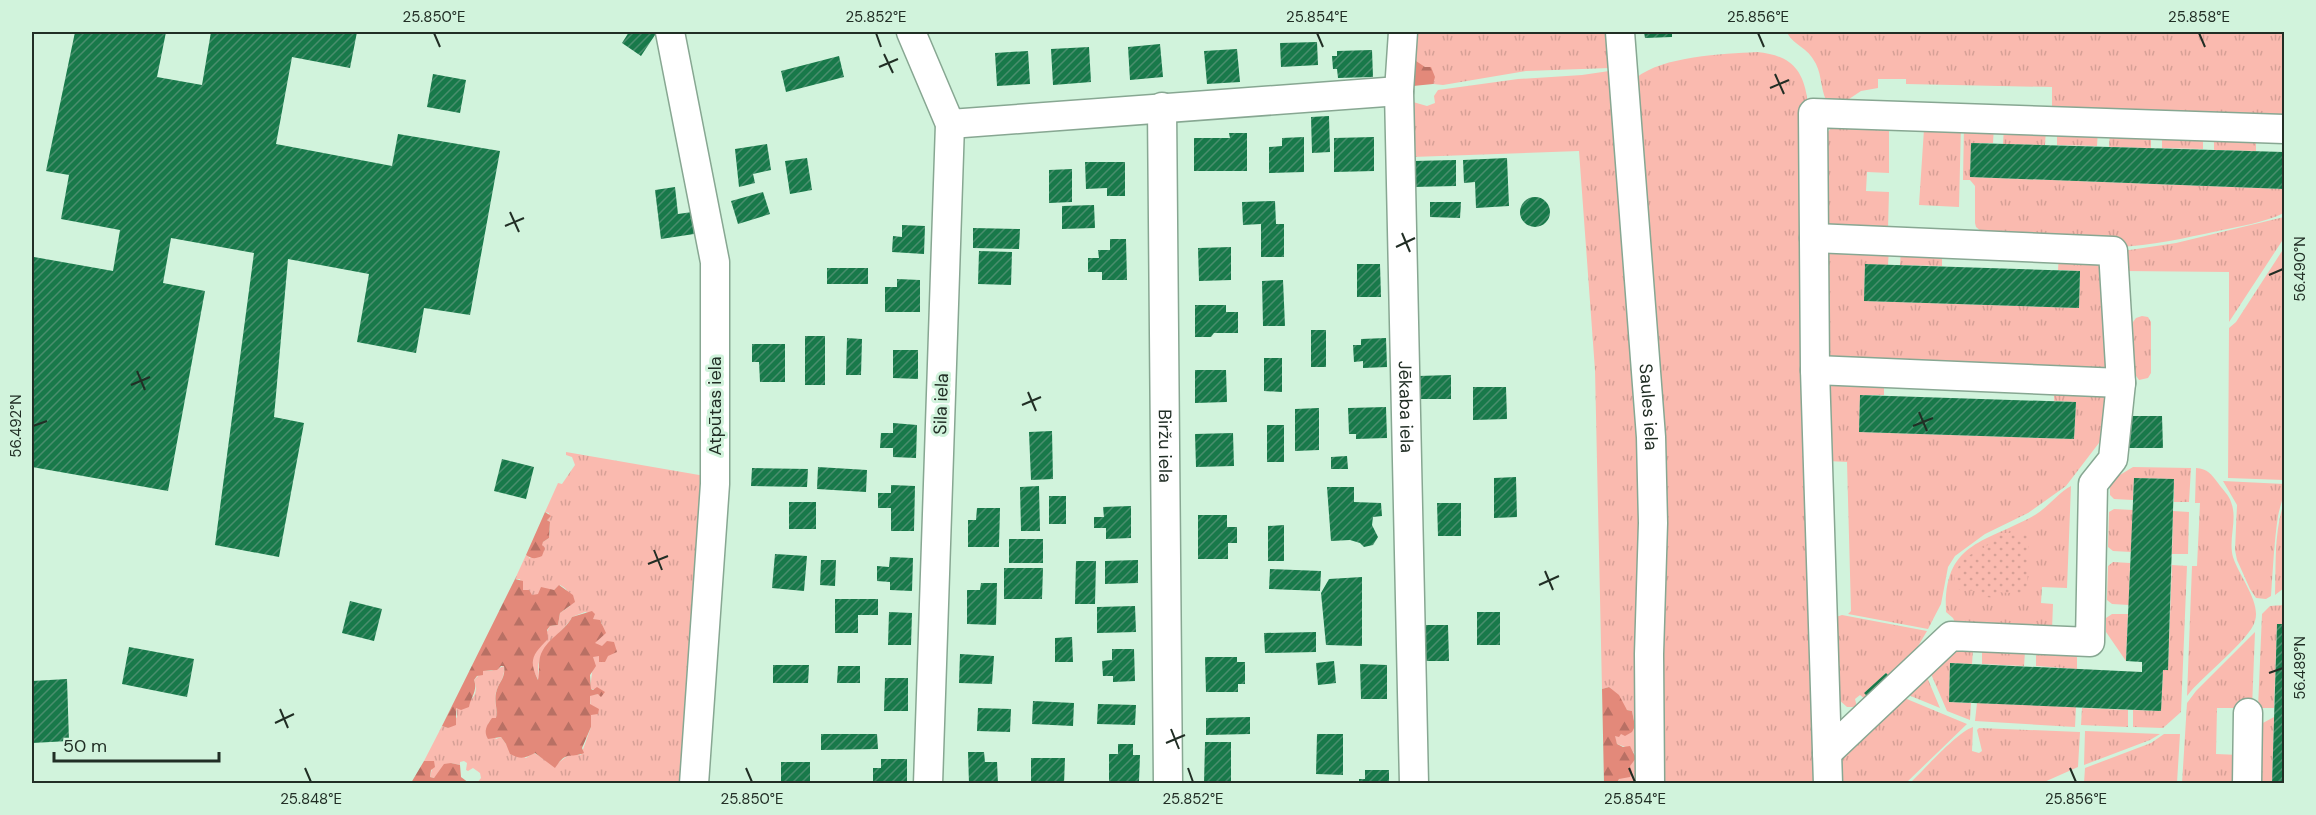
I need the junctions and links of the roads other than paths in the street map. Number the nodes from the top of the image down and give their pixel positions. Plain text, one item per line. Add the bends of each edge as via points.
1 (670, 32) edge
2 (911, 32) edge
3 (1402, 32) edge
4 (1620, 32) edge
5 (1399, 90) junction
6 (1162, 107) junction
7 (950, 124) junction
8 (2284, 129) edge
9 (1814, 238) junction
10 (1815, 370) junction
11 (2121, 383) junction
12 (2248, 713) dead end
13 (1827, 753) junction
14 (694, 783) edge
15 (928, 783) edge
16 (1168, 783) edge
17 (1414, 783) edge
18 (1650, 783) edge
19 (1828, 783) edge
20 (2247, 783) edge

1 - 14 street, Atpūtas iela via 715,262 715,484
2 - 7 street, Sila iela
3 - 5 street, Jēkaba iela
4 - 18 street, Saules iela via 1651,437
5 - 6 street
5 - 17 street, Jēkaba iela
6 - 7 street
6 - 16 street, Biržu iela
7 - 15 street, Sila iela
8 - 9 street via 1813,113
9 - 10 street
9 - 11 street via 2113,250
10 - 11 street
10 - 13 street
11 - 13 street via 2113,459 2093,484 2090,642 1951,636
12 - 20 street
13 - 19 street

